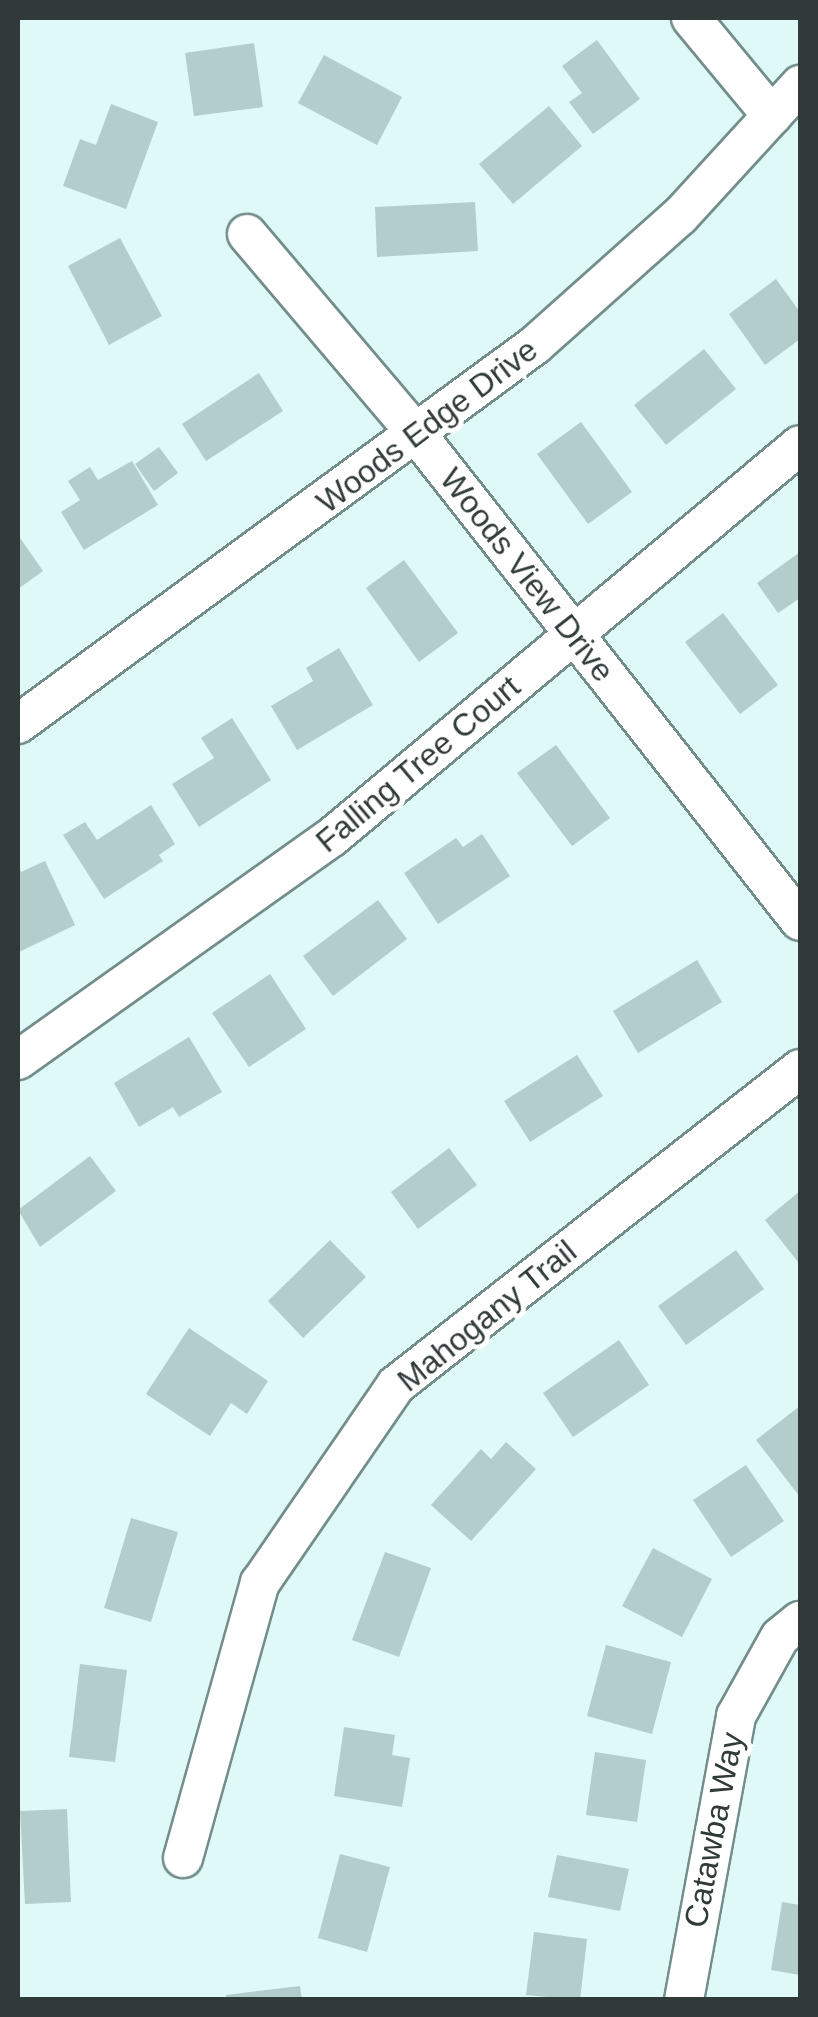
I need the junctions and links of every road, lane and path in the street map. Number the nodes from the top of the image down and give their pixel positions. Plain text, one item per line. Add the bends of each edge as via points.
1 (691, 18) edge
2 (800, 85) edge
3 (772, 116) junction
4 (247, 234) dead end
5 (416, 432) junction
6 (800, 445) edge
7 (573, 634) junction
8 (18, 724) edge
9 (800, 922) edge
10 (18, 1060) edge
11 (800, 1069) edge
12 (800, 1621) edge
13 (183, 1858) dead end
14 (684, 2000) edge

1 - 3 street
2 - 3 street, Woods Edge Drive
3 - 5 street, Woods Edge Drive via 680,216 608,281 535,345
4 - 5 street, Woods View Drive
5 - 7 street, Woods View Drive
5 - 8 street, Woods Edge Drive via 314,514
6 - 7 street, Falling Tree Court
7 - 9 street, Woods View Drive
7 - 10 street, Falling Tree Court via 332,838
11 - 13 street, Mahogany Trail via 396,1385 260,1583
12 - 14 street, Catawba Way via 780,1637 736,1716

